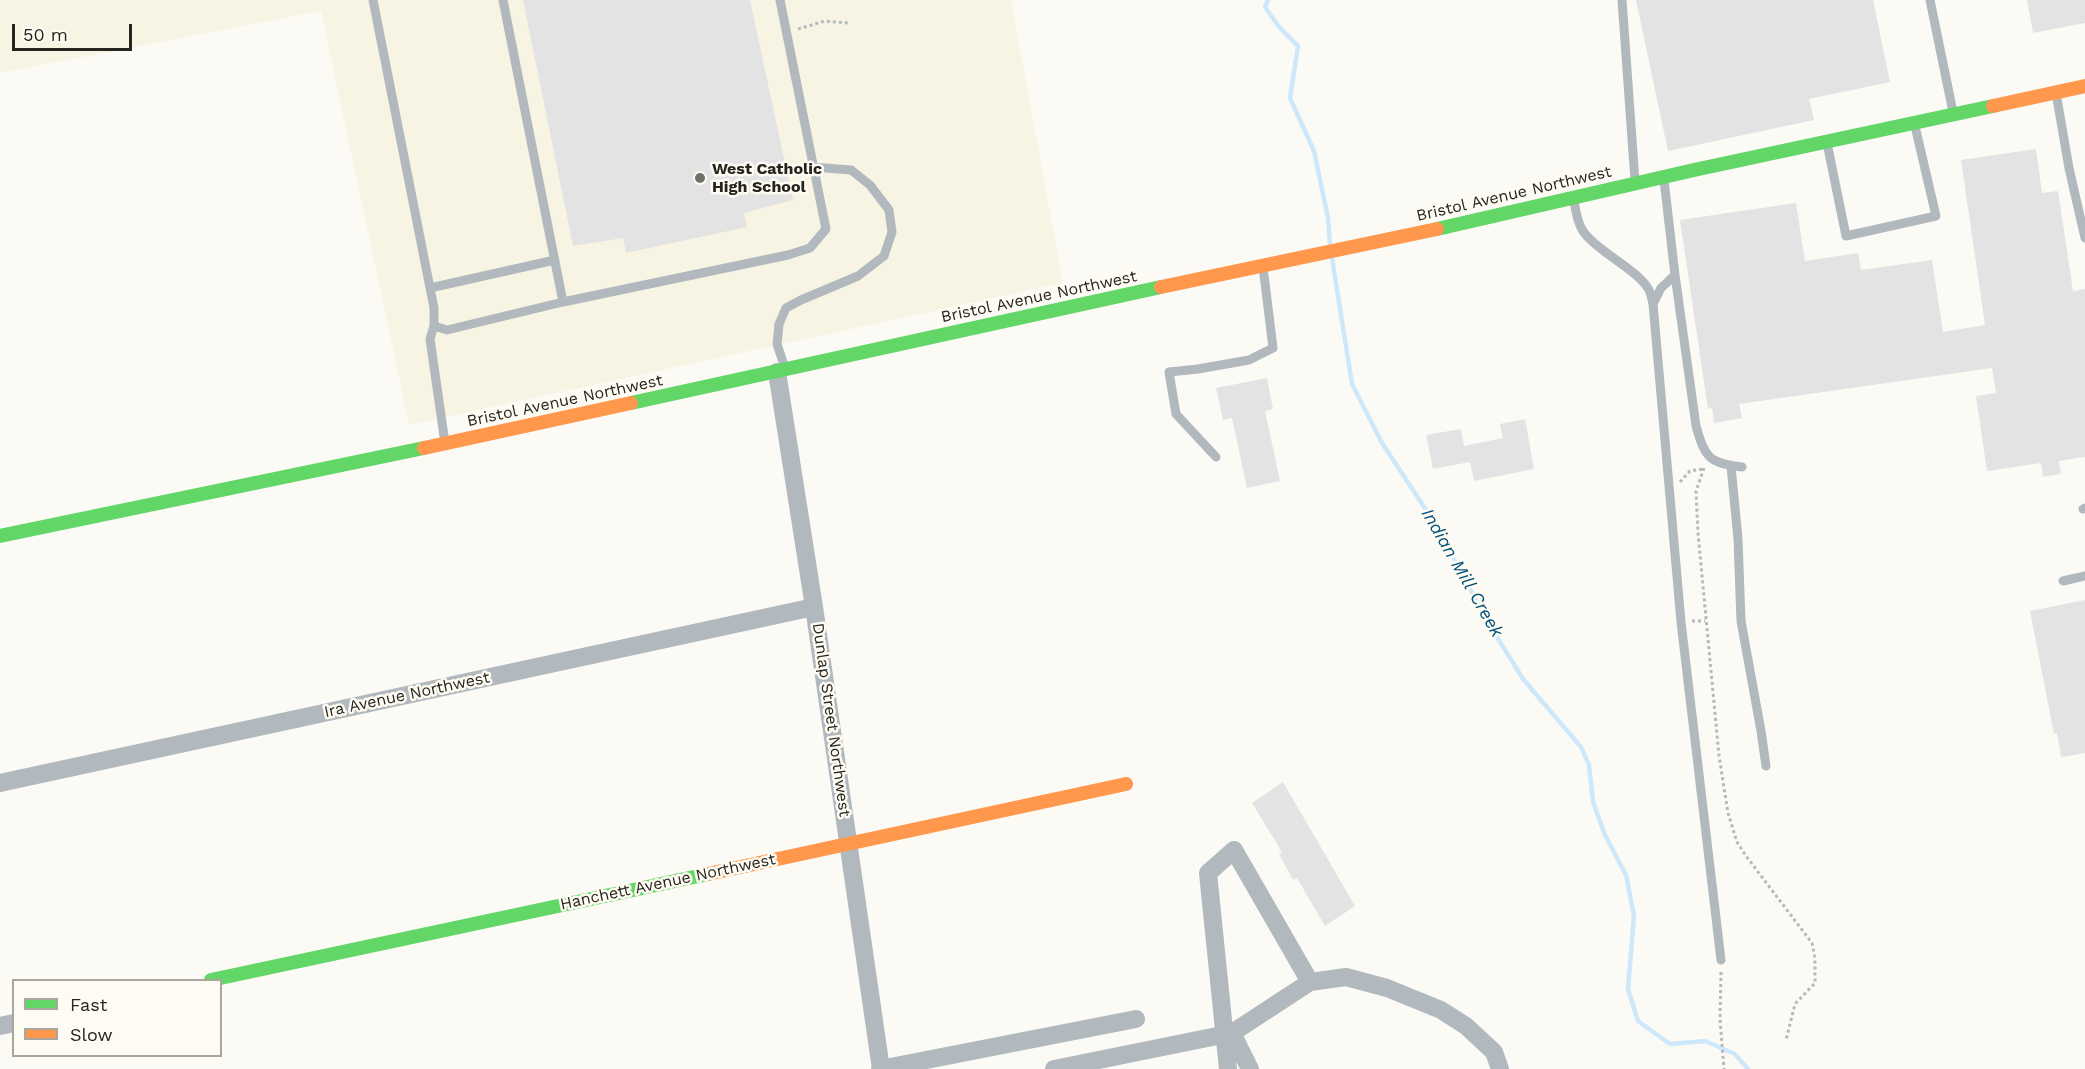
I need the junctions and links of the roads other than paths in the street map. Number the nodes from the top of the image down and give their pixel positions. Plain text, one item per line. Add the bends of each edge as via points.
1 (373, 0) edge
2 (503, 0) edge
3 (780, 0) edge
4 (1622, 0) edge
5 (1930, 0) edge
6 (2085, 86) edge
7 (2056, 93) junction
8 (1953, 115) junction
9 (1915, 123) junction
10 (1827, 142) junction
11 (813, 167) junction
12 (1664, 177) junction
13 (1636, 183) junction
14 (1573, 197) junction
15 (2085, 238) edge
16 (555, 260) junction
17 (1262, 265) junction
18 (1675, 275) junction
19 (430, 288) junction
20 (563, 302) junction
21 (1653, 304) junction
22 (434, 326) junction
23 (781, 371) junction
24 (445, 444) junction
25 (1216, 457) dead end
26 (1731, 466) junction
27 (1742, 467) dead end
28 (0, 536) edge
29 (2085, 576) edge
30 (2062, 581) dead end
31 (814, 607) junction
32 (1766, 766) dead end
33 (0, 783) edge
34 (1126, 784) dead end
35 (849, 843) junction
36 (1721, 960) road end
37 (220, 979) edge
38 (1310, 982) junction
39 (1136, 1019) dead end
40 (1228, 1034) junction
41 (1123, 1062) edge
42 (881, 1069) edge
43 (1054, 1069) edge
44 (1228, 1069) edge
45 (1250, 1069) edge
46 (1500, 1069) edge

1 - 19 lane
2 - 16 lane
3 - 11 lane
4 - 13 lane
5 - 8 lane
6 - 7 street, Bristol Avenue Northwest
7 - 8 street, Bristol Avenue Northwest
7 - 15 lane
8 - 9 street, Bristol Avenue Northwest
9 - 10 street, Bristol Avenue Northwest
9 - 10 lane via 1936,216 1888,228 1846,236
10 - 12 street, Bristol Avenue Northwest
11 - 20 lane via 826,230 810,248
11 - 23 lane via 851,170 870,185 889,210 892,232 884,256 858,276 786,308 777,344
12 - 13 street, Bristol Avenue Northwest
12 - 18 lane
13 - 14 street, Bristol Avenue Northwest
14 - 17 street, Bristol Avenue Northwest
14 - 21 lane via 1576,217 1585,234 1641,279
16 - 19 lane
16 - 20 lane
17 - 23 street, Bristol Avenue Northwest
17 - 25 lane via 1273,348 1249,360 1169,372 1176,414
18 - 21 lane via 1661,288
18 - 26 lane via 1696,426 1708,455 1719,464
19 - 22 lane
20 - 22 lane via 447,330
21 - 36 lane via 1681,622
22 - 24 lane via 430,339
23 - 24 street, Bristol Avenue Northwest
23 - 31 street, Dunlap Street Northwest
24 - 28 street, Bristol Avenue Northwest
26 - 27 lane
26 - 32 lane via 1740,621
29 - 30 lane
31 - 33 street, Ira Avenue Northwest
31 - 35 street, Dunlap Street Northwest
34 - 35 street, Hanchett Avenue Northwest
35 - 37 street, Hanchett Avenue Northwest
35 - 42 street, Dunlap Street Northwest
38 - 40 street
38 - 40 street via 1234,850 1208,873
38 - 46 street via 1346,977 1387,988 1441,1010 1494,1052
39 - 42 street
40 - 41 street
40 - 44 street
40 - 45 street
41 - 43 street

